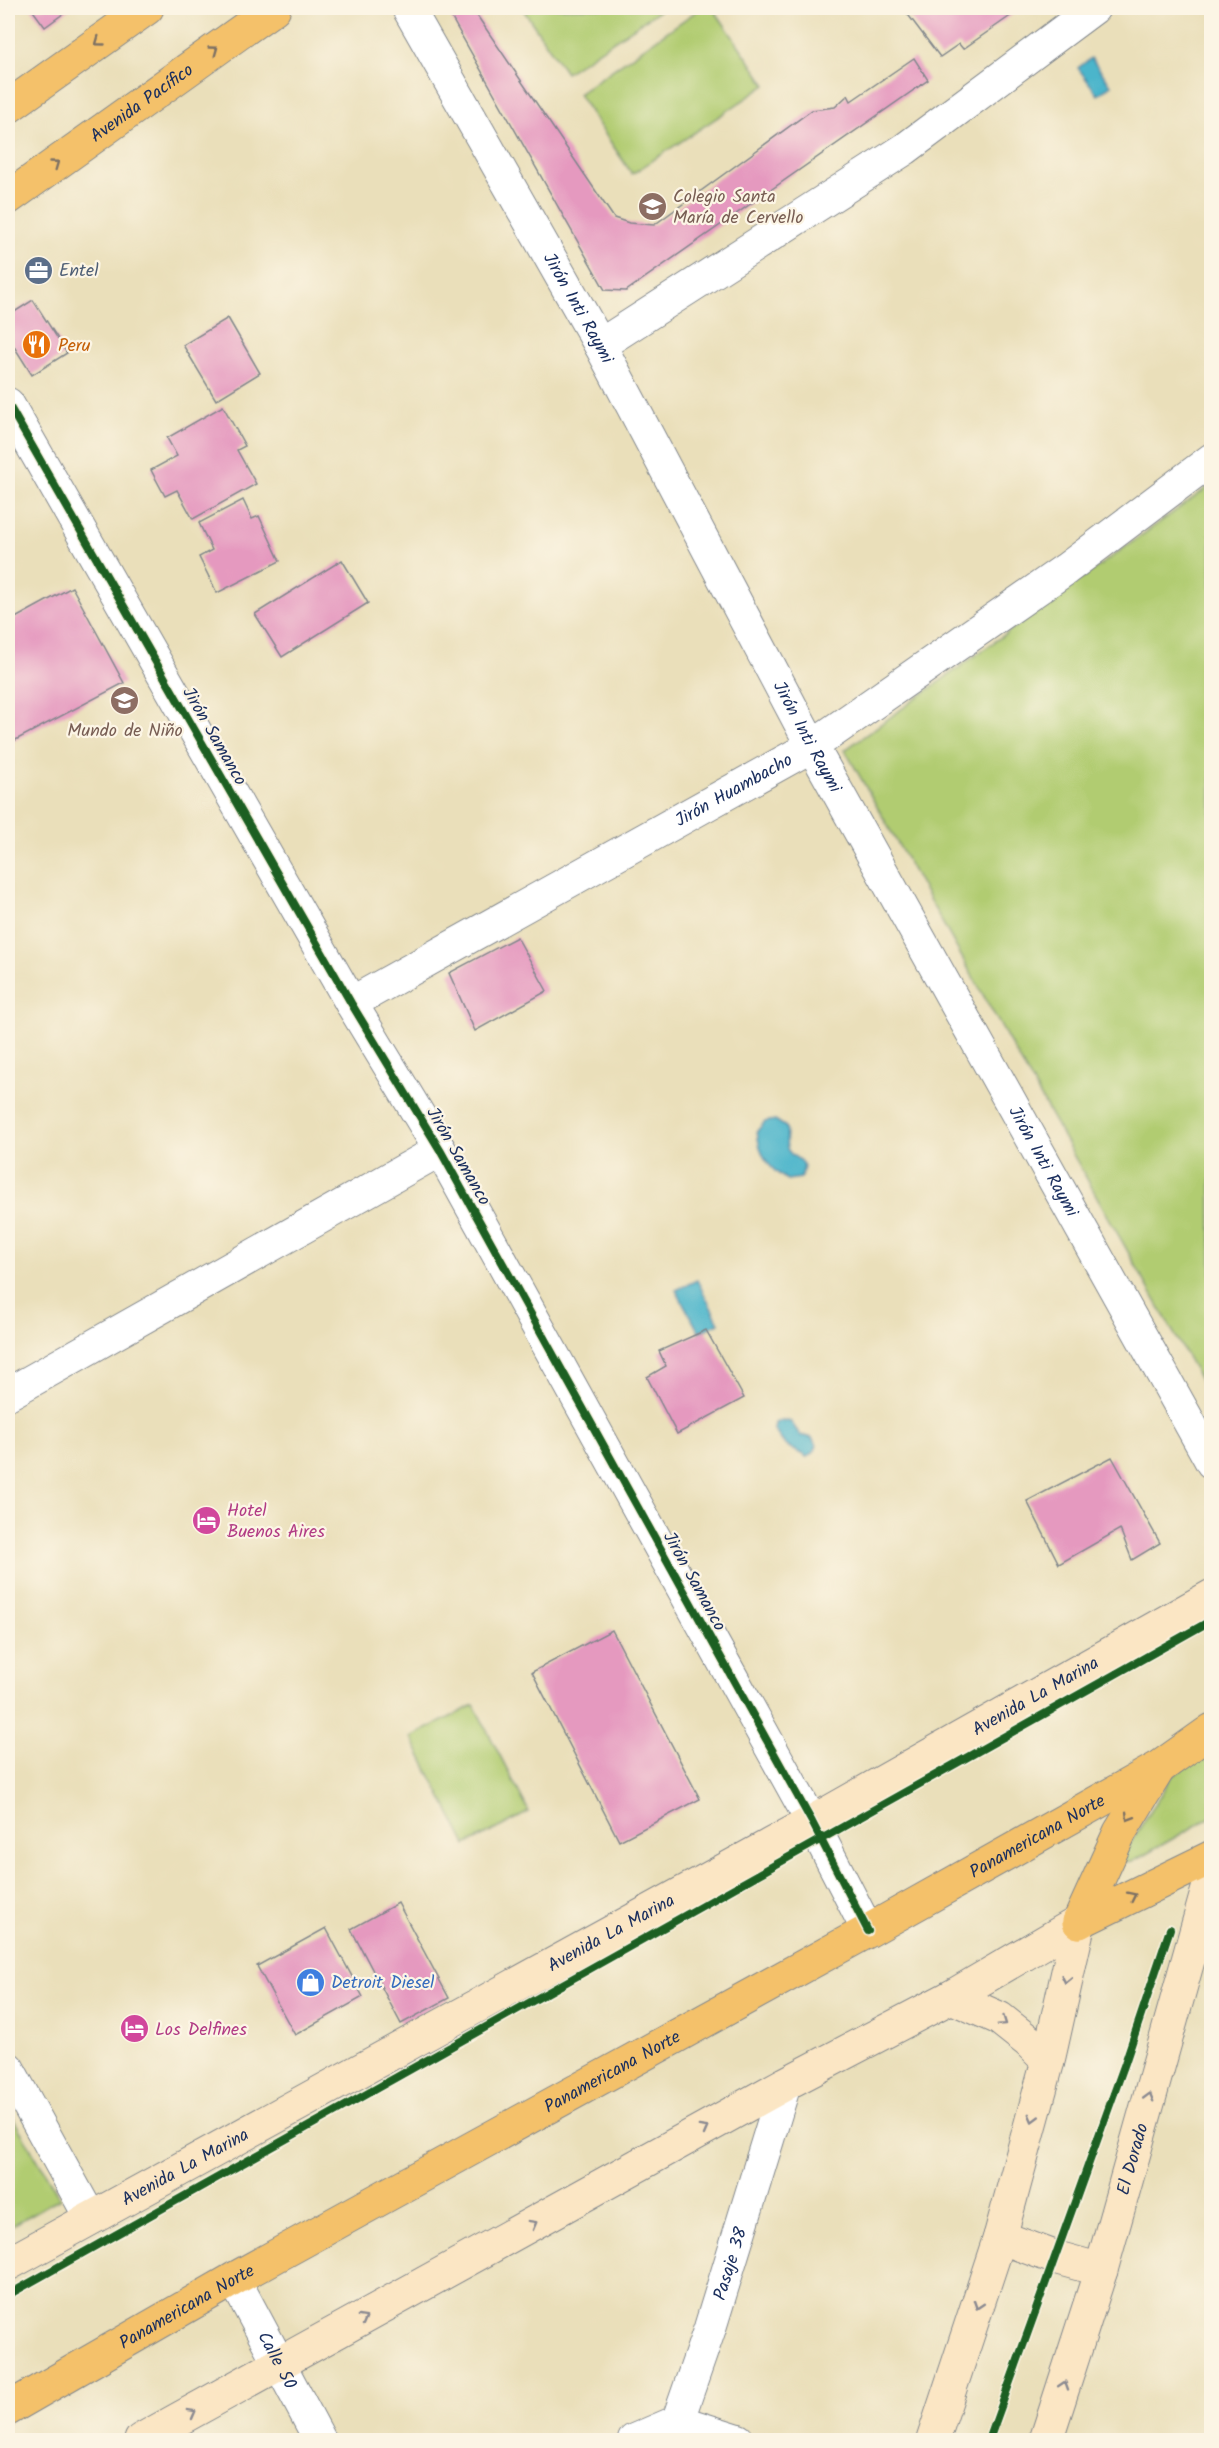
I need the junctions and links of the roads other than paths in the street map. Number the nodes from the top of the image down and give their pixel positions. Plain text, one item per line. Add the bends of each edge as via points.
1 (147, 8) edge
2 (273, 8) edge
3 (408, 8) edge
4 (1094, 8) edge
5 (8, 107) edge
6 (8, 198) edge
7 (600, 345) junction
8 (8, 404) edge
9 (1212, 459) edge
10 (812, 746) junction
11 (351, 1003) junction
12 (440, 1150) junction
13 (8, 1394) edge
14 (1212, 1463) edge
15 (1212, 1596) edge
16 (1212, 1730) edge
17 (1160, 1767) junction
18 (812, 1822) junction
19 (1212, 1857) edge
20 (1212, 1875) edge
21 (1079, 1922) junction
22 (868, 1931) junction
23 (951, 1997) junction
24 (1048, 2061) junction
25 (8, 2068) edge
26 (785, 2084) junction
27 (90, 2217) junction
28 (1000, 2237) junction
29 (8, 2264) edge
30 (1101, 2270) junction
31 (234, 2279) junction
32 (278, 2366) junction
33 (8, 2409) edge
34 (675, 2431) edge
35 (141, 2440) edge
36 (320, 2440) edge
37 (634, 2440) edge
38 (738, 2440) edge
39 (933, 2440) edge
40 (1046, 2440) edge

1 -> 5 main road
6 -> 2 main road, Avenida Pacífico
3 - 7 street, Jirón Inti Raymi
4 - 7 street via 905,149
7 - 10 street, Jirón Inti Raymi
8 - 11 street, Jirón Samanco
9 - 10 street, Jirón Huambacho via 1066,569
10 - 11 street, Jirón Huambacho
10 - 14 street, Jirón Inti Raymi
11 - 12 street, Jirón Samanco
12 - 13 street
12 - 18 street, Jirón Samanco
15 - 18 main road, Avenida La Marina
16 - 17 main road, Panamericana Norte
17 -> 21 main road via 1120,1832
17 - 22 main road, Panamericana Norte
18 - 22 street, Jirón Samanco
18 - 27 main road, Avenida La Marina
21 -> 19 main road
30 -> 20 main road, El Dorado
21 - 23 main road
21 -> 24 main road
22 - 31 main road, Panamericana Norte
23 -> 24 main road via 999,2018
23 - 26 main road
24 -> 28 main road
25 - 27 street
32 -> 26 main road
26 - 34 street, Pasaje 38
27 - 29 main road, Avenida La Marina
28 - 30 main road
28 -> 39 main road
40 -> 30 main road, El Dorado
31 - 32 street, Calle 50
31 - 33 main road, Panamericana Norte
35 -> 32 main road
32 - 36 street, Calle 50
34 - 37 street
34 - 38 street

